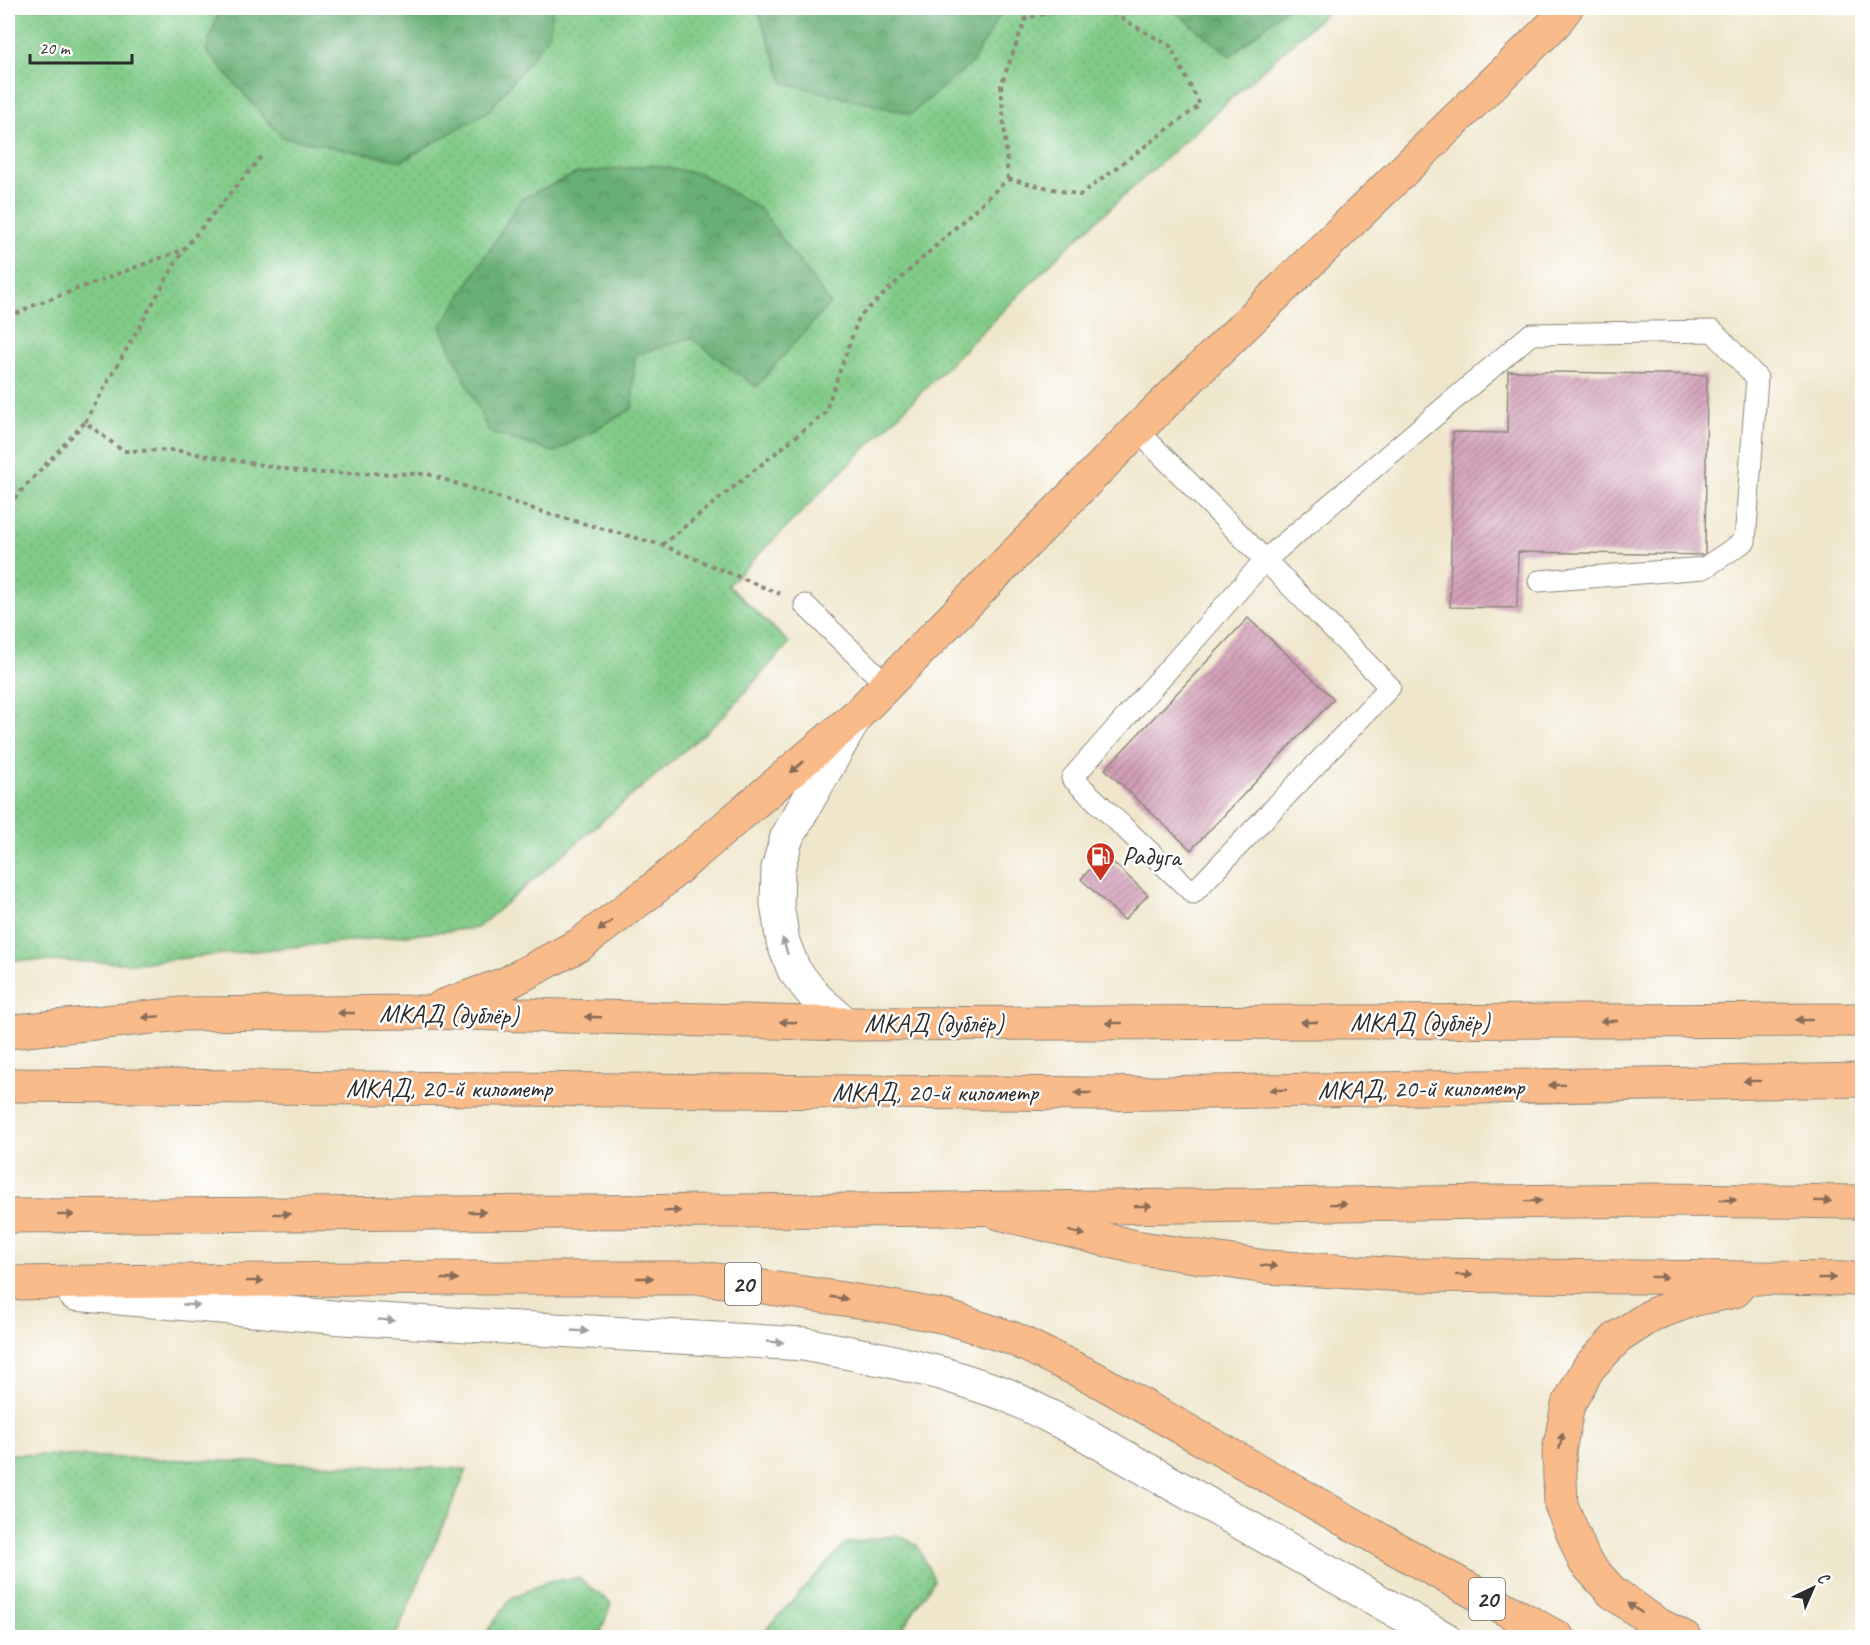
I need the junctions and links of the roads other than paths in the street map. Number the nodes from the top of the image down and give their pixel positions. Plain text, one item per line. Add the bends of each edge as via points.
1 (1567, 13) edge
2 (1137, 430) junction
3 (1265, 560) junction
4 (1539, 581) dead end
5 (805, 605) road end
6 (887, 685) junction
7 (857, 715) junction
8 (426, 1012) junction
9 (1863, 1020) edge
10 (846, 1024) junction
11 (8, 1032) edge
12 (1863, 1080) edge
13 (8, 1085) edge
14 (1863, 1202) edge
15 (980, 1209) junction
16 (8, 1216) edge
17 (1791, 1278) junction
18 (1863, 1279) edge
19 (8, 1283) edge
20 (8, 1288) edge
21 (1444, 1638) edge
22 (1558, 1638) edge
23 (1686, 1638) edge

1 - 2 main road
2 - 3 lane
2 - 6 main road
3 - 3 lane via 1072,778 1193,893 1390,687
3 - 4 lane via 1532,334 1713,331 1757,378 1745,541 1704,568
5 - 6 lane
6 - 7 main road
7 -> 8 main road via 651,891 579,945 505,984
10 -> 7 street via 817,999 794,970 783,942 777,904 778,868 787,837
10 -> 8 main road, МКАД (дублёр)
8 -> 11 main road, МКАД (дублёр) via 181,1014
9 -> 10 main road, МКАД (дублёр)
12 -> 13 main road, МКАД, 20-й километр via 1104,1094
15 -> 14 main road via 1656,1200
16 -> 15 main road
15 -> 17 main road via 1135,1247 1266,1267 1405,1275
17 -> 18 main road
23 -> 17 main road via 1657,1624 1612,1592 1585,1562 1561,1505 1559,1451 1568,1406 1589,1367 1617,1338 1654,1314 1695,1299
19 -> 22 main road, 20 via 703,1278 946,1317 1014,1340 1094,1378
20 -> 21 street via 343,1318 804,1344 944,1374 1005,1394 1062,1422

